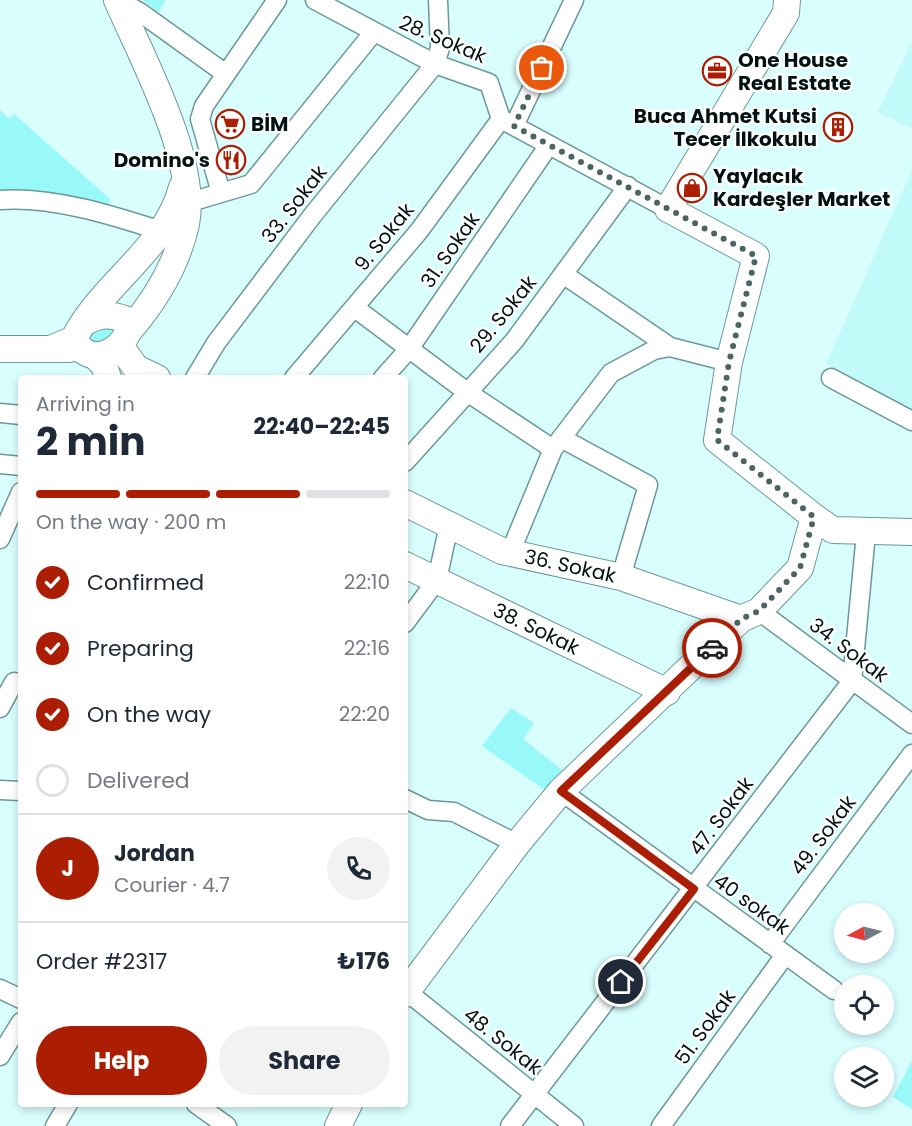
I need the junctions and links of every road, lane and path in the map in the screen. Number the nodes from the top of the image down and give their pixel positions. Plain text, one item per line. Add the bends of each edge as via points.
1 (118, 0) edge
2 (277, 0) edge
3 (315, 0) edge
4 (438, 0) edge
5 (574, 0) edge
6 (784, 1) edge
7 (373, 33) junction
8 (435, 64) junction
9 (226, 74) junction
10 (508, 122) junction
11 (549, 145) junction
12 (185, 172) junction
13 (628, 186) junction
14 (221, 193) junction
15 (0, 200) edge
16 (187, 203) junction
17 (668, 209) junction
18 (160, 231) junction
19 (563, 274) junction
20 (355, 308) junction
21 (124, 339) junction
22 (79, 343) junction
23 (670, 346) junction
24 (0, 349) edge
25 (409, 349) junction
26 (729, 362) junction
27 (107, 375) edge
28 (151, 375) edge
29 (197, 375) edge
30 (297, 375) edge
31 (386, 375) edge
32 (831, 378) dead end
33 (467, 392) junction
34 (0, 413) edge
35 (18, 415) edge
36 (912, 421) edge
37 (557, 443) junction
38 (408, 459) edge
39 (0, 464) edge
40 (18, 466) edge
41 (18, 499) edge
42 (408, 504) edge
43 (814, 517) junction
44 (449, 525) junction
45 (912, 532) edge
46 (866, 533) junction
47 (0, 539) edge
48 (510, 553) junction
49 (408, 566) edge
50 (621, 578) junction
51 (436, 580) junction
52 (750, 615) junction
53 (408, 619) edge
54 (12, 681) edge
55 (852, 681) junction
56 (667, 692) junction
57 (0, 708) edge
58 (912, 724) edge
59 (912, 754) edge
60 (0, 790) edge
61 (18, 791) edge
62 (561, 791) junction
63 (408, 800) edge
64 (518, 844) junction
65 (694, 889) junction
66 (777, 950) junction
67 (408, 988) edge
68 (0, 989) edge
69 (834, 990) dead end
70 (408, 994) edge
71 (18, 998) edge
72 (18, 1027) edge
73 (0, 1056) edge
74 (534, 1095) junction
75 (66, 1107) edge
76 (200, 1107) edge
77 (348, 1107) edge
78 (55, 1126) edge
79 (227, 1126) edge
80 (338, 1126) edge
81 (510, 1126) edge
82 (574, 1126) edge
83 (661, 1126) edge

1 - 9 street
1 - 12 main road via 156,89
2 - 9 street
3 - 7 street, 28. Sokak
4 - 8 street via 440,48
5 - 10 street, 9. Sokak
6 - 17 main road via 786,13
7 - 8 street, 28. Sokak
7 - 14 street via 251,184
8 - 10 street, 28. Sokak via 489,82
8 - 29 street, 33. Sokak via 305,225 216,343
9 - 14 street via 204,106 200,119
10 - 11 street
10 - 20 street, 9. Sokak
11 - 13 street
11 - 25 street, 31. Sokak
12 - 16 main road
12 - 18 main road via 176,206
13 - 17 street
13 - 19 street, 29. Sokak
14 - 16 street
15 - 18 street via 105,213
16 - 21 main road via 186,223 172,268
17 - 26 main road via 756,256
18 - 22 main road
19 - 23 street
19 - 33 street, 29. Sokak via 514,341
20 - 25 street
20 - 30 street, 9. Sokak
21 - 22 main road via 102,356
21 - 22 main road via 125,319 99,315
21 - 28 main road via 136,368
22 - 24 main road
22 - 27 main road via 104,365
23 - 26 street
23 - 37 street via 654,350 611,373
25 - 31 street, 31. Sokak
25 - 33 street
26 - 43 main road via 717,440
32 - 36 street
33 - 37 street
33 - 38 street, 29. Sokak
34 - 35 street
37 - 48 street
37 - 50 street via 648,485
39 - 40 street
41 - 47 street
42 - 44 main road, 36. Sokak
43 - 46 main road via 833,530
43 - 52 main road via 800,568
44 - 48 main road, 36. Sokak
44 - 51 street
45 - 46 main road
46 - 55 street
48 - 50 main road, 36. Sokak
49 - 51 main road, 38. Sokak
50 - 52 main road, 36. Sokak
51 - 53 street
51 - 56 main road, 38. Sokak
52 - 55 street, 34. Sokak
52 - 56 main road
54 - 57 street
55 - 58 street, 34. Sokak
55 - 65 street, 47. Sokak
56 - 62 main road
59 - 66 street, 49. Sokak
60 - 61 street
62 - 64 main road
62 - 65 street, 40 sokak
63 - 64 street via 428,810 454,812
64 - 67 main road
65 - 66 street, 40 sokak
65 - 74 street, 47. Sokak
66 - 69 street, 40 sokak
66 - 83 street, 51. Sokak
68 - 71 street
70 - 74 street, 48. Sokak
72 - 73 street
74 - 81 street, 47. Sokak
74 - 82 street, 48. Sokak
75 - 78 street
76 - 79 street
77 - 80 main road

